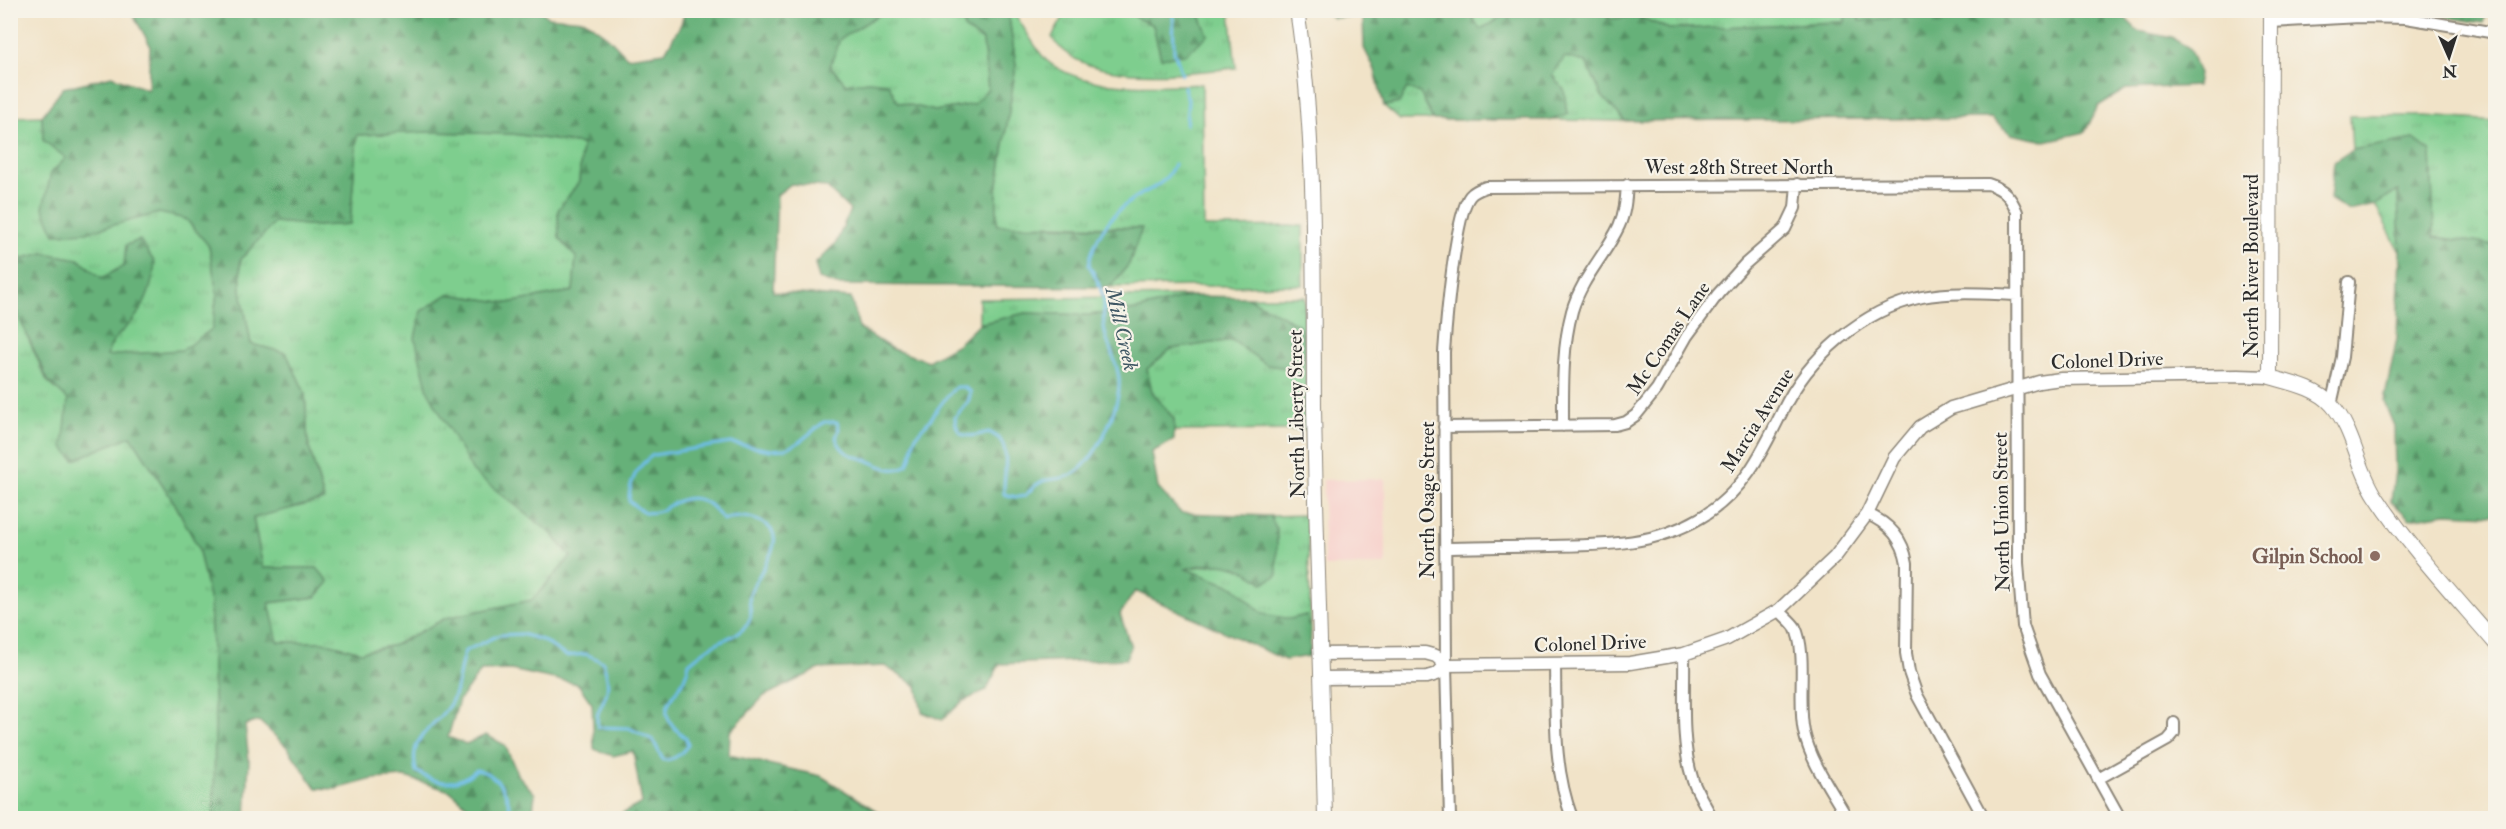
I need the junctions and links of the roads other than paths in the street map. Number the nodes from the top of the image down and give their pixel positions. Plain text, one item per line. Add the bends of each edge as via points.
1 (1297, 10) edge
2 (2271, 16) edge
3 (2496, 33) edge
4 (1797, 184) junction
5 (1627, 185) junction
6 (1999, 188) joint
7 (1480, 189) joint
8 (2349, 282) dead end
9 (2017, 295) junction
10 (2270, 377) junction
11 (2018, 388) junction
12 (2331, 405) junction
13 (1563, 426) junction
14 (1444, 428) junction
15 (1867, 514) junction
16 (1445, 548) junction
17 (1779, 610) junction
18 (2496, 644) edge
19 (1321, 654) junction
20 (1684, 654) junction
21 (1555, 664) junction
22 (1446, 665) junction
23 (1322, 678) junction
24 (2174, 723) dead end
25 (2098, 780) junction
26 (1325, 819) edge
27 (1450, 819) edge
28 (1572, 819) edge
29 (1712, 819) edge
30 (1847, 819) edge
31 (1984, 819) edge
32 (2120, 819) edge

1 - 19 main road, North Liberty Street via 1311,132
2 - 3 street via 2406,18
2 - 10 main road, North River Boulevard
4 - 5 street, West 28th Street North
4 - 6 street, West 28th Street North via 1988,184
4 - 13 street, Mc Comas Lane via 1795,208 1785,229 1718,294 1636,415 1615,425
5 - 7 street, West 28th Street North
5 - 13 street via 1620,224 1588,273 1572,310 1563,367
6 - 9 street, North Union Street via 2011,198 2017,212
7 - 14 street, North Osage Street via 1466,203 1448,304
8 - 12 street via 2343,357
9 - 11 street, North Union Street
9 - 16 street, Marcia Avenue via 1957,293 1923,297 1892,305 1857,325 1802,378 1783,408 1764,452 1742,483 1716,508 1679,529 1619,544
10 - 11 street, Colonel Drive via 2061,379
10 - 12 main road, North River Boulevard via 2303,386
11 - 15 street, Colonel Drive via 1950,408 1920,427 1894,458
11 - 25 street, North Union Street via 2018,563 2024,626 2040,674
12 - 18 main road, North River Boulevard via 2346,426 2374,494
13 - 14 street, Mc Comas Lane
14 - 16 street, North Osage Street
15 - 17 street, Colonel Drive via 1835,558
15 - 31 street via 1887,525 1905,551 1909,672 1917,695
16 - 22 street, North Osage Street
17 - 20 street, Colonel Drive via 1727,639
17 - 30 street via 1794,625 1800,640 1802,715 1811,755
19 - 22 street, Colonel Drive via 1425,653
19 - 23 main road, North Liberty Street
20 - 21 street, Colonel Drive via 1630,663
20 - 29 street via 1688,764
21 - 22 street, Colonel Drive
21 - 28 street via 1557,758
22 - 23 street, Colonel Drive via 1427,677
22 - 27 street, North Osage Street
23 - 26 main road, North Liberty Street
24 - 25 street via 2174,733 2168,740
25 - 32 street, North Union Street

